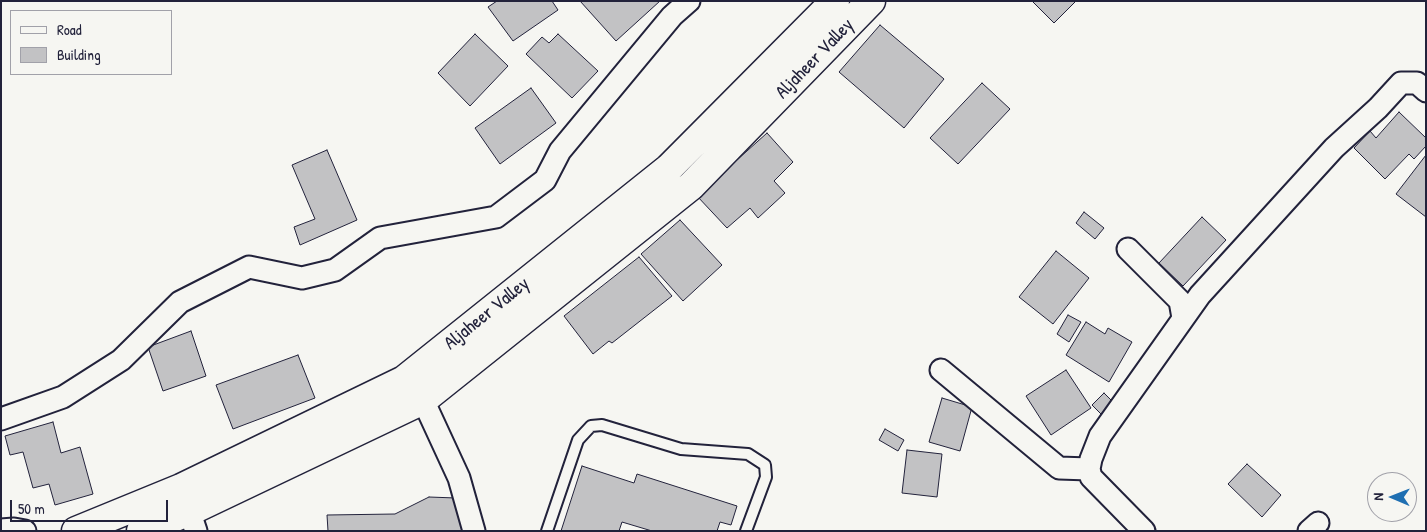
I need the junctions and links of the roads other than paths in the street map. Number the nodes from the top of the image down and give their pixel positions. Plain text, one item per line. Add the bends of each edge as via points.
1 (689, 1) edge
2 (835, 1) edge
3 (871, 1) edge
4 (1426, 90) edge
5 (1128, 249) dead end
6 (1183, 318) junction
7 (941, 370) dead end
8 (404, 380) junction
9 (423, 400) junction
10 (1, 420) edge
11 (1089, 469) junction
12 (189, 510) edge
13 (1, 530) edge
14 (24, 531) edge
15 (76, 531) edge
16 (141, 531) edge
17 (474, 531) edge
18 (547, 531) edge
19 (746, 531) edge
20 (1144, 531) edge

1 - 10 street via 672,16 560,151 545,180 496,217 380,238 335,270 302,278 249,267 180,302 121,360 63,397
2 - 8 street, Aljaheer Valley via 669,168
3 - 9 street, Aljaheer Valley via 691,186
4 - 6 street via 1417,83 1401,83 1328,155 1200,295
5 - 6 street via 1180,301
6 - 11 street via 1100,436
7 - 11 street via 1059,468
8 - 9 street
8 - 12 street, Aljaheer Valley
9 - 12 street, Aljaheer Valley
9 - 17 street via 459,478
11 - 20 street via 1091,477
12 - 15 street, Aljaheer Valley
12 - 16 street, Aljaheer Valley
13 - 14 street via 14,528
18 - 19 lane via 578,440 591,426 602,425 681,449 748,454 765,465 766,477

